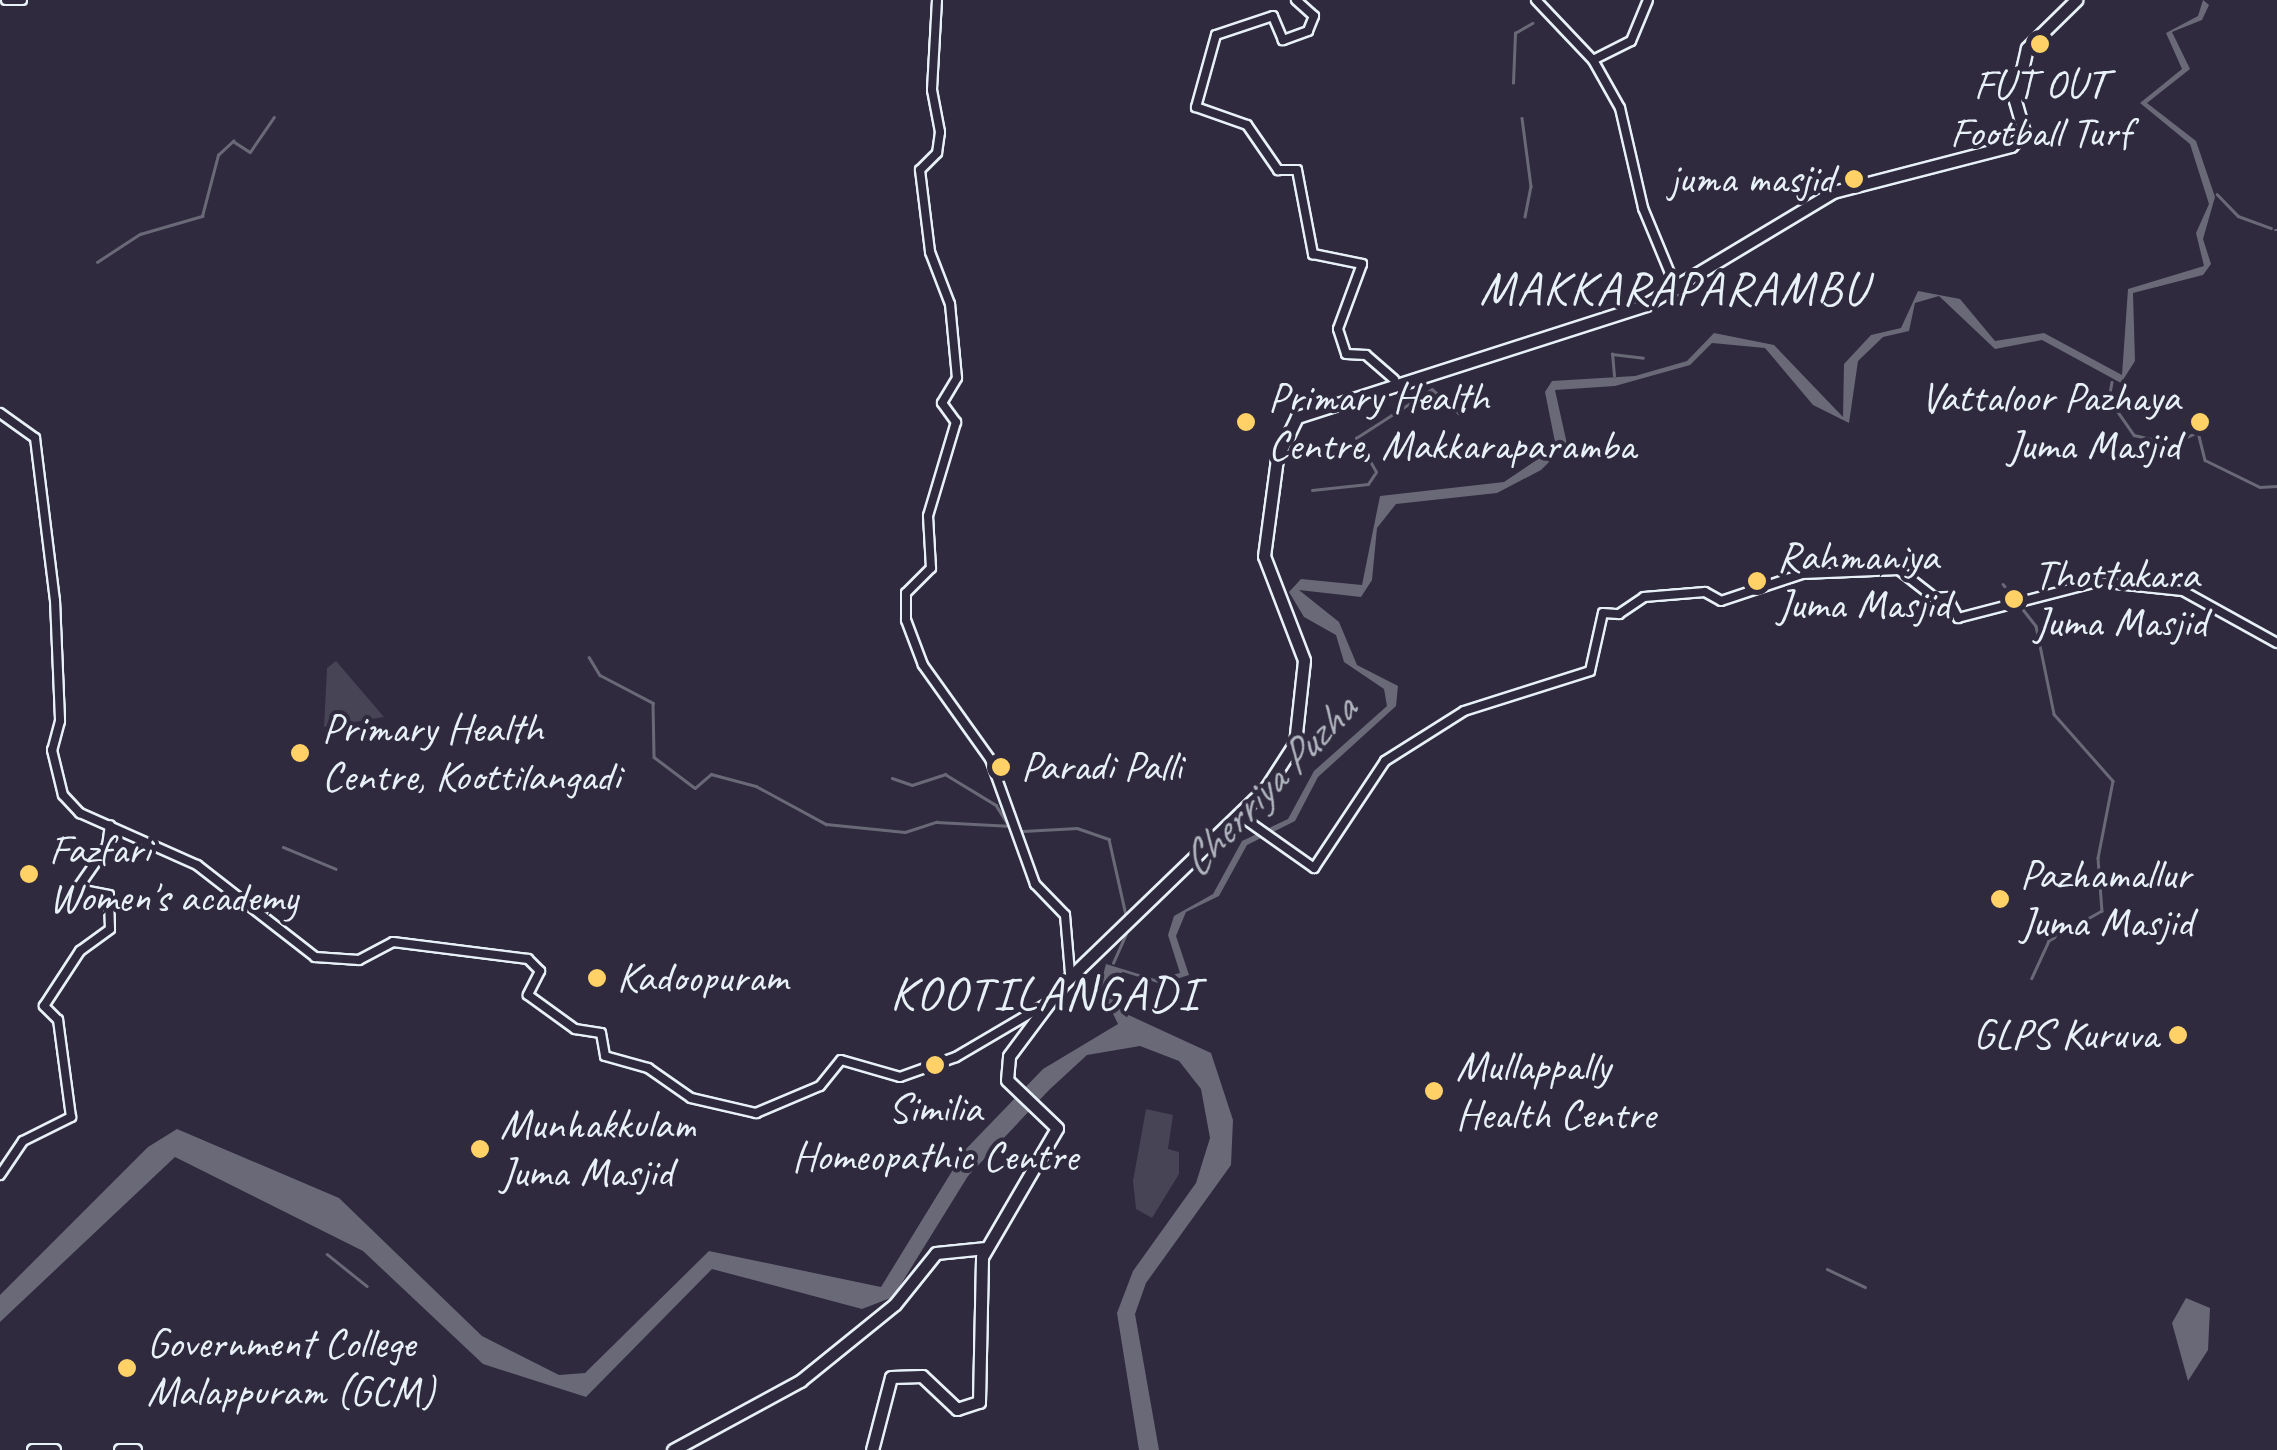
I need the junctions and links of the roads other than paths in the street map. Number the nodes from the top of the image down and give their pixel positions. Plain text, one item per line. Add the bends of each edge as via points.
1 (6, 0) edge
2 (22, 0) edge
3 (937, 0) edge
4 (1296, 0) edge
5 (1536, 0) edge
6 (1648, 0) edge
7 (2076, 0) edge
8 (1593, 60) junction
9 (1677, 290) junction
10 (1394, 379) junction
11 (0, 413) edge
12 (2277, 643) edge
13 (1240, 815) junction
14 (110, 825) junction
15 (1064, 983) junction
16 (1046, 1004) junction
17 (0, 1175) edge
18 (981, 1249) junction
19 (33, 1450) edge
20 (54, 1450) edge
21 (120, 1450) edge
22 (136, 1450) edge
23 (676, 1450) edge
24 (872, 1450) edge

1 - 2 main road
3 - 15 main road via 932,90 938,154 920,172 930,252 950,304 957,378 942,402 956,422 928,516 932,568 906,593 906,620 922,665 990,759 1035,884 1070,926 1075,963
4 - 10 main road via 1314,16 1308,31 1283,40 1274,16 1216,34 1196,107 1247,125 1278,170 1297,170 1314,254 1362,264 1338,329 1346,354 1366,355
5 - 8 main road
6 - 8 main road via 1631,42
7 - 9 highway via 2027,48 2015,100 2024,132 2010,146 1833,192
8 - 9 main road via 1624,117 1643,208
9 - 10 highway via 1536,345
10 - 13 highway via 1309,408 1282,441 1264,564 1302,647 1305,706 1282,765
11 - 14 main road via 35,438 55,600 59,787 74,808
12 - 13 main road via 2183,591 2097,582 1958,618 1947,597 1935,598 1900,570 1802,574 1721,601 1705,592 1644,597 1619,614 1603,613 1590,672 1464,712 1385,761 1314,868
13 - 15 highway
14 - 16 main road via 197,865 322,960 370,958 394,942 528,958 540,971 528,995 575,1030 600,1033 606,1056 648,1068 691,1098 744,1110 768,1111 820,1086 844,1060 897,1078 952,1059
14 - 17 main road via 107,846 77,889 110,895 110,929 80,950 44,1006 58,1020 71,1117 23,1141
15 - 16 highway
16 - 18 highway via 1006,1062 1016,1088 1046,1109 1056,1132
18 - 23 highway via 925,1261 895,1304 800,1381
18 - 24 highway via 979,1402 962,1410 922,1376 891,1378
19 - 20 main road
21 - 22 main road

